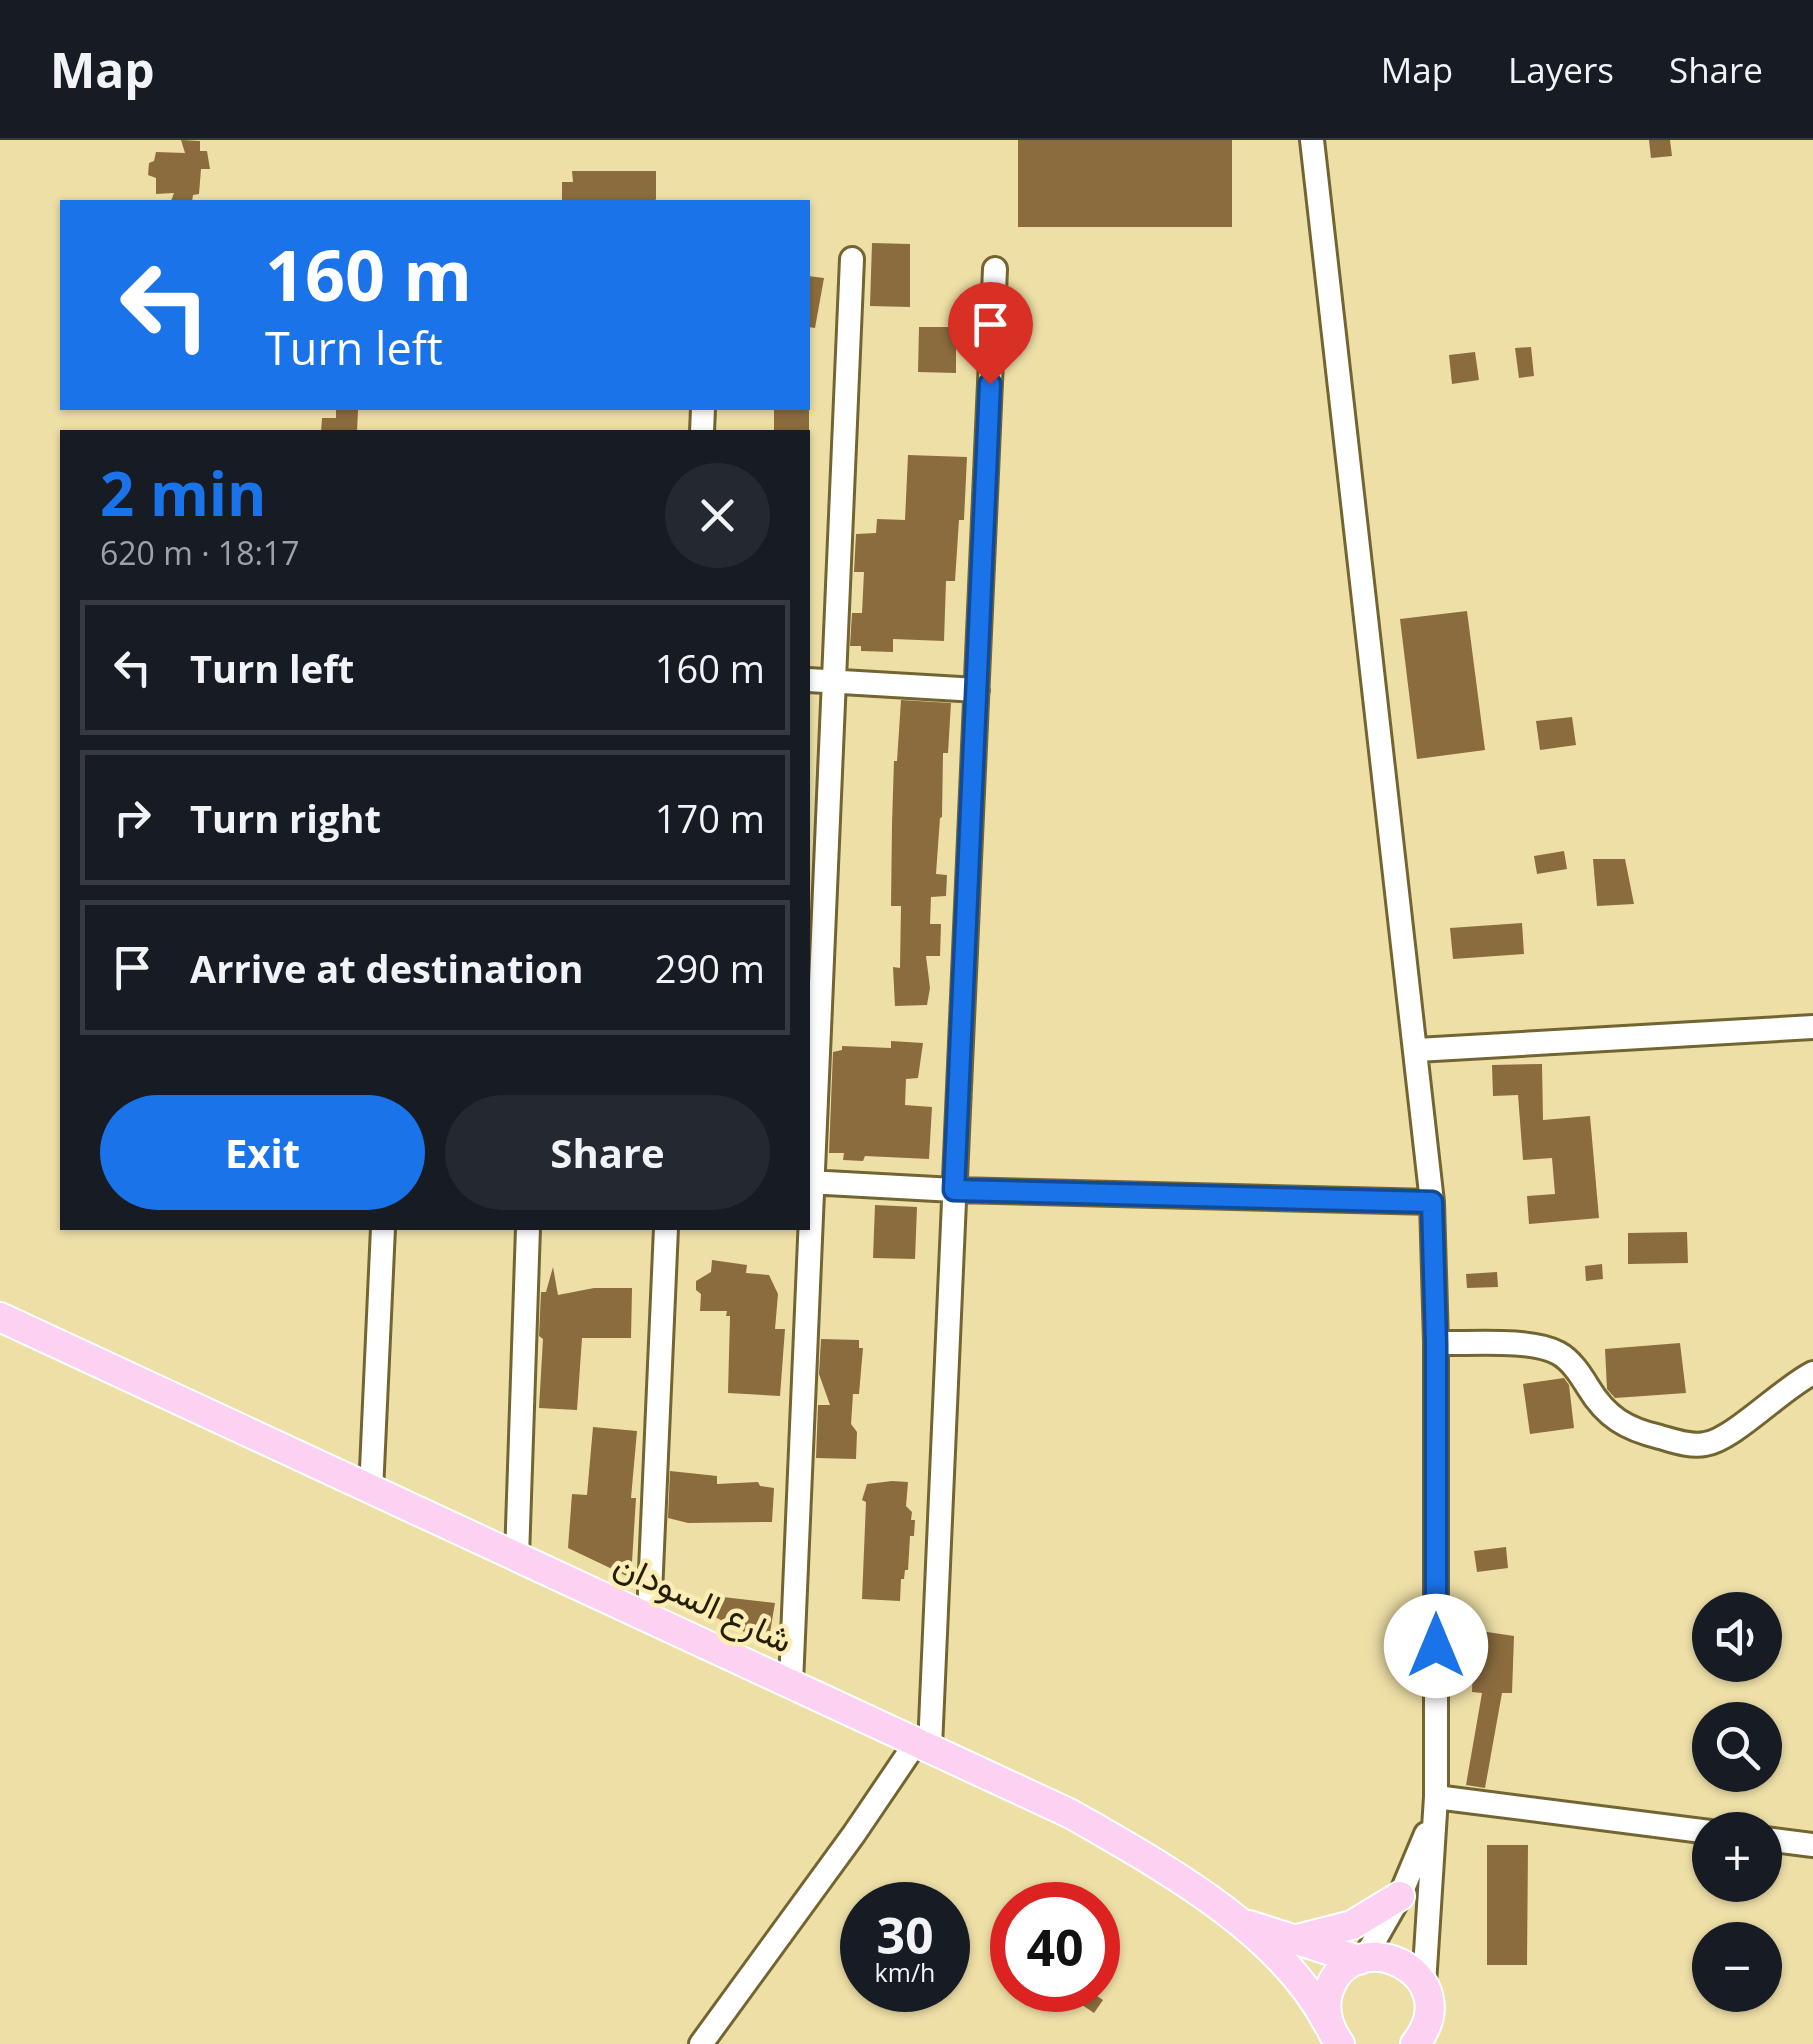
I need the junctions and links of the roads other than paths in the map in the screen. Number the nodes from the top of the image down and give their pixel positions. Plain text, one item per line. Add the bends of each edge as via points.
1 (1312, 140) edge
2 (852, 258) dead end
3 (995, 269) dead end
4 (810, 680) edge
5 (834, 681) junction
6 (976, 690) junction
7 (1813, 1027) edge
8 (1417, 1050) junction
9 (810, 1183) edge
10 (954, 1190) junction
11 (1432, 1202) junction
12 (383, 1230) edge
13 (528, 1230) edge
14 (666, 1230) edge
15 (808, 1230) edge
16 (0, 1317) edge
17 (1436, 1343) junction
18 (1813, 1373) edge
19 (371, 1490) junction
20 (517, 1557) junction
21 (649, 1616) junction
22 (791, 1683) junction
23 (924, 1744) junction
24 (1436, 1798) junction
25 (1692, 1830) edge
26 (1782, 1841) edge
27 (1813, 1845) edge
28 (1400, 1896) junction
29 (1238, 1921) junction
30 (1294, 1939) junction
31 (1361, 1959) junction
32 (1424, 1984) junction
33 (1334, 2034) edge
34 (1421, 2040) edge
35 (701, 2044) edge

1 - 8 street
2 - 5 street
3 - 6 street
4 - 5 street
5 - 6 street
5 - 9 street
6 - 10 street
7 - 8 street
8 - 11 street
9 - 10 street
10 - 11 street
10 - 23 street
11 - 17 street
12 - 19 street
13 - 20 street
14 - 21 street
15 - 22 street
16 - 19 main road, شارع السودان
17 - 18 street via 1539,1346 1559,1353 1619,1424 1685,1443 1719,1439
17 - 24 street
19 - 20 main road, شارع السودان
20 - 21 main road, شارع السودان
21 - 22 main road, شارع السودان
22 - 23 main road, شارع السودان
23 - 29 main road, شارع السودان via 1071,1814
23 - 35 street
24 - 25 street
24 - 28 street
24 - 32 street
26 - 27 street
28 - 30 main road via 1352,1925
28 - 31 street
29 - 30 main road
29 - 33 main road, شارع السودان via 1298,1976
30 - 31 main road
31 - 32 main road via 1398,1961
31 - 33 main road via 1331,1986
32 - 34 main road via 1430,2008

